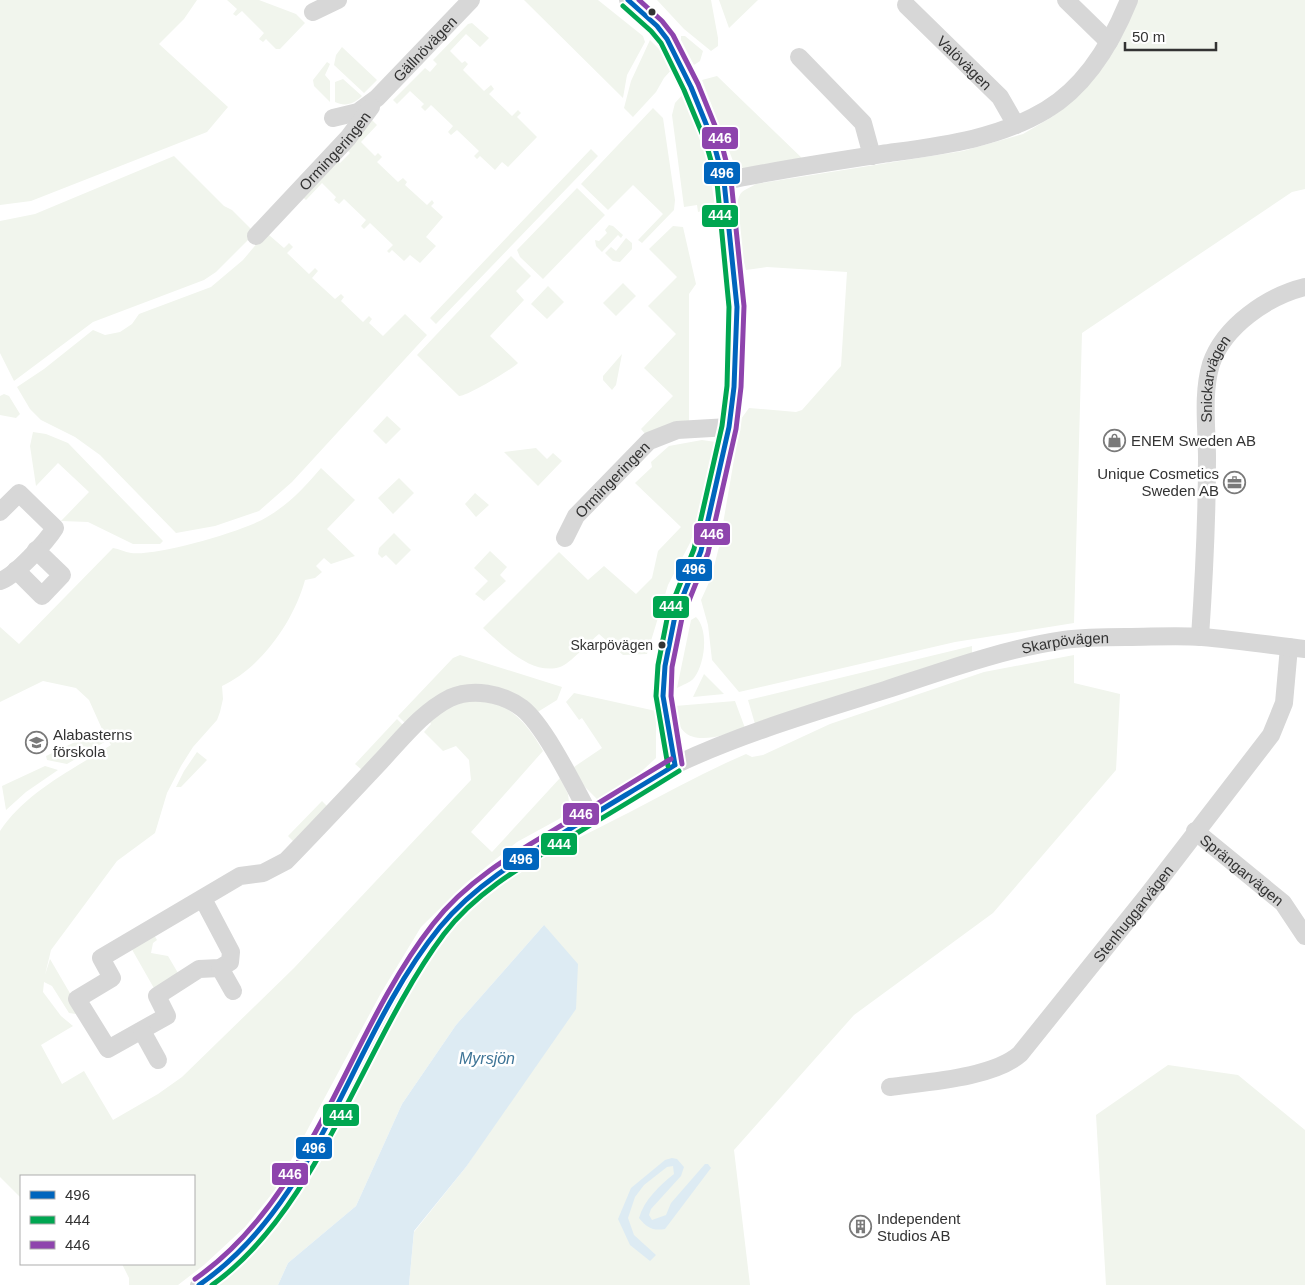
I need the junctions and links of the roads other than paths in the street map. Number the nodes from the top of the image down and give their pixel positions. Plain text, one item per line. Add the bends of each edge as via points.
1 (338, 0) edge
2 (471, 0) edge
3 (628, 0) edge
4 (1066, 0) edge
5 (1129, 0) edge
6 (906, 5) dead end
7 (313, 12) dead end
8 (1109, 42) junction
9 (799, 57) dead end
10 (377, 98) junction
11 (333, 118) dead end
12 (1016, 126) junction
13 (872, 156) junction
14 (724, 181) junction
15 (256, 236) dead end
16 (1305, 287) edge
17 (729, 427) junction
18 (0, 512) edge
19 (565, 538) dead end
20 (36, 550) junction
21 (16, 570) junction
22 (0, 581) edge
23 (1200, 637) junction
24 (1297, 648) edge
25 (675, 765) junction
26 (590, 816) junction
27 (1195, 832) junction
28 (203, 899) junction
29 (1305, 936) edge
30 (220, 968) junction
31 (233, 991) dead end
32 (142, 1031) junction
33 (158, 1060) dead end
34 (890, 1087) dead end
35 (199, 1285) edge

1 - 7 street
2 - 10 street, Gällnövägen
3 - 14 street via 667,39 713,141
4 - 8 street
5 - 8 street
6 - 12 street, Valövägen via 1000,97
8 - 12 street via 1090,70 1071,89 1047,110
9 - 13 street via 863,123
10 - 11 street, Ormingeringen via 358,112
10 - 15 street, Ormingeringen via 348,138
12 - 13 street via 989,136
13 - 14 street
14 - 17 street via 736,307 734,387
16 - 23 street, Snickarvägen via 1274,297 1244,320 1218,349 1211,364 1206,399 1206,543
17 - 19 street, Ormingeringen via 677,430 649,441 576,516
17 - 25 street via 701,551 675,616 665,666 665,713
18 - 20 street via 19,493 55,528
20 - 21 street
20 - 21 street via 62,575 42,596
21 - 22 street
23 - 24 street, Skarpövägen
23 - 25 street, Skarpövägen via 1064,640 995,656 770,728
24 - 27 street, Stenhuggarvägen via 1276,726
25 - 26 street, Skarpövägen
26 - 28 street via 532,718 500,696 469,693 434,707 286,861 262,873 240,876
26 - 35 street, Skarpövägen via 514,862 462,903 440,926 389,1004 288,1191 266,1223 229,1263
27 - 29 street, Sprängarvägen via 1283,903
27 - 34 street, Stenhuggarvägen via 1033,1040 1010,1063 993,1070
28 - 30 street via 231,952 230,962
28 - 32 street via 101,958 112,978 77,999 108,1049
30 - 31 street
30 - 32 street via 199,968 157,996 167,1016
32 - 33 street

